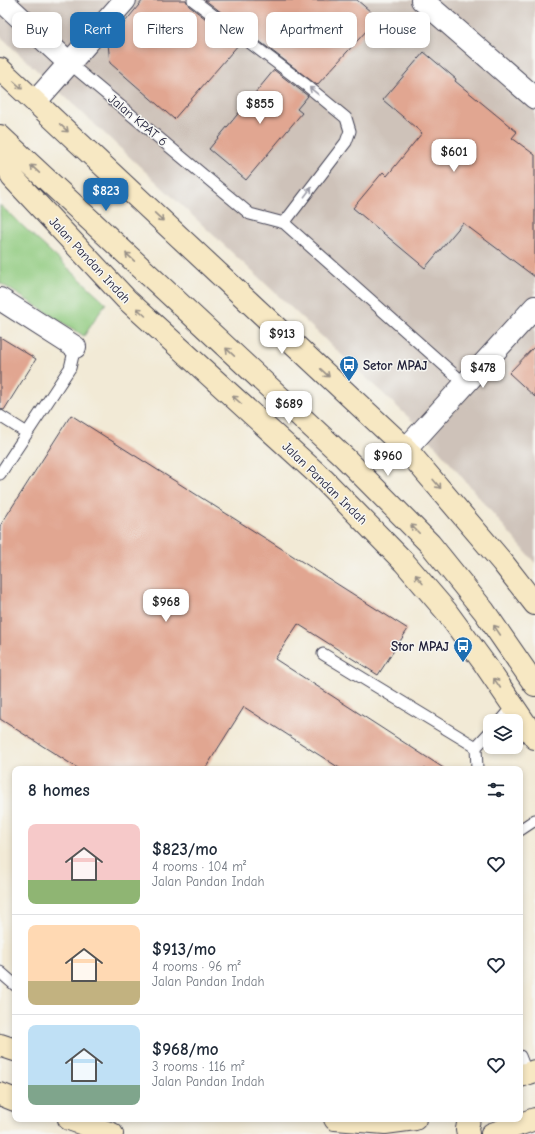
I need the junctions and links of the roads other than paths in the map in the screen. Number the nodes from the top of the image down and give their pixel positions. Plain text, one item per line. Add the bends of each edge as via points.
1 (1, 0) edge
2 (125, 0) edge
3 (193, 0) edge
4 (422, 0) edge
5 (69, 63) junction
6 (0, 69) edge
7 (535, 98) edge
8 (36, 101) junction
9 (0, 136) edge
10 (0, 141) edge
11 (284, 224) junction
12 (0, 299) edge
13 (535, 307) edge
14 (74, 347) joint
15 (465, 384) junction
16 (0, 416) edge
17 (27, 433) junction
18 (406, 449) junction
19 (0, 474) edge
20 (535, 604) edge
21 (323, 654) dead end
22 (535, 685) edge
23 (507, 714) edge
24 (523, 728) edge
25 (535, 738) edge
26 (483, 740) edge
27 (476, 747) junction
28 (477, 766) edge
29 (535, 820) edge
30 (523, 828) edge
31 (0, 972) edge
32 (12, 982) edge
33 (0, 1045) edge
34 (12, 1049) edge
35 (0, 1094) edge
36 (12, 1099) edge
37 (535, 1119) edge
38 (78, 1122) edge
39 (373, 1122) edge
40 (393, 1122) edge
41 (468, 1122) edge
42 (535, 1124) edge
43 (495, 1130) edge
44 (112, 1134) edge
45 (468, 1134) edge
46 (527, 1134) edge

1 - 5 street, Jalan KPAT 6
2 - 5 street
11 -> 3 lane via 346,142 350,131 346,118
4 - 7 street
5 - 8 street
5 - 11 lane, Jalan KPAT 6 via 250,214
6 -> 8 main road
8 -> 18 main road
22 -> 9 main road via 484,611 430,544 344,457
23 -> 10 main road, Jalan Pandan Indah via 484,663 446,611 404,562 323,479 126,299 12,177
11 - 15 lane
12 - 14 street
13 - 15 street
14 - 17 lane via 70,368
15 - 18 street
16 - 17 lane
17 - 19 lane
18 -> 20 main road
21 - 27 lane
24 - 25 main road, Jalan Pandan Indah
26 - 27 lane
27 - 28 lane
29 - 30 lane
31 - 32 lane
33 - 34 main road
35 - 36 main road
37 - 43 main road
38 - 44 main road
39 - 40 main road
41 - 45 main road
42 - 46 main road

